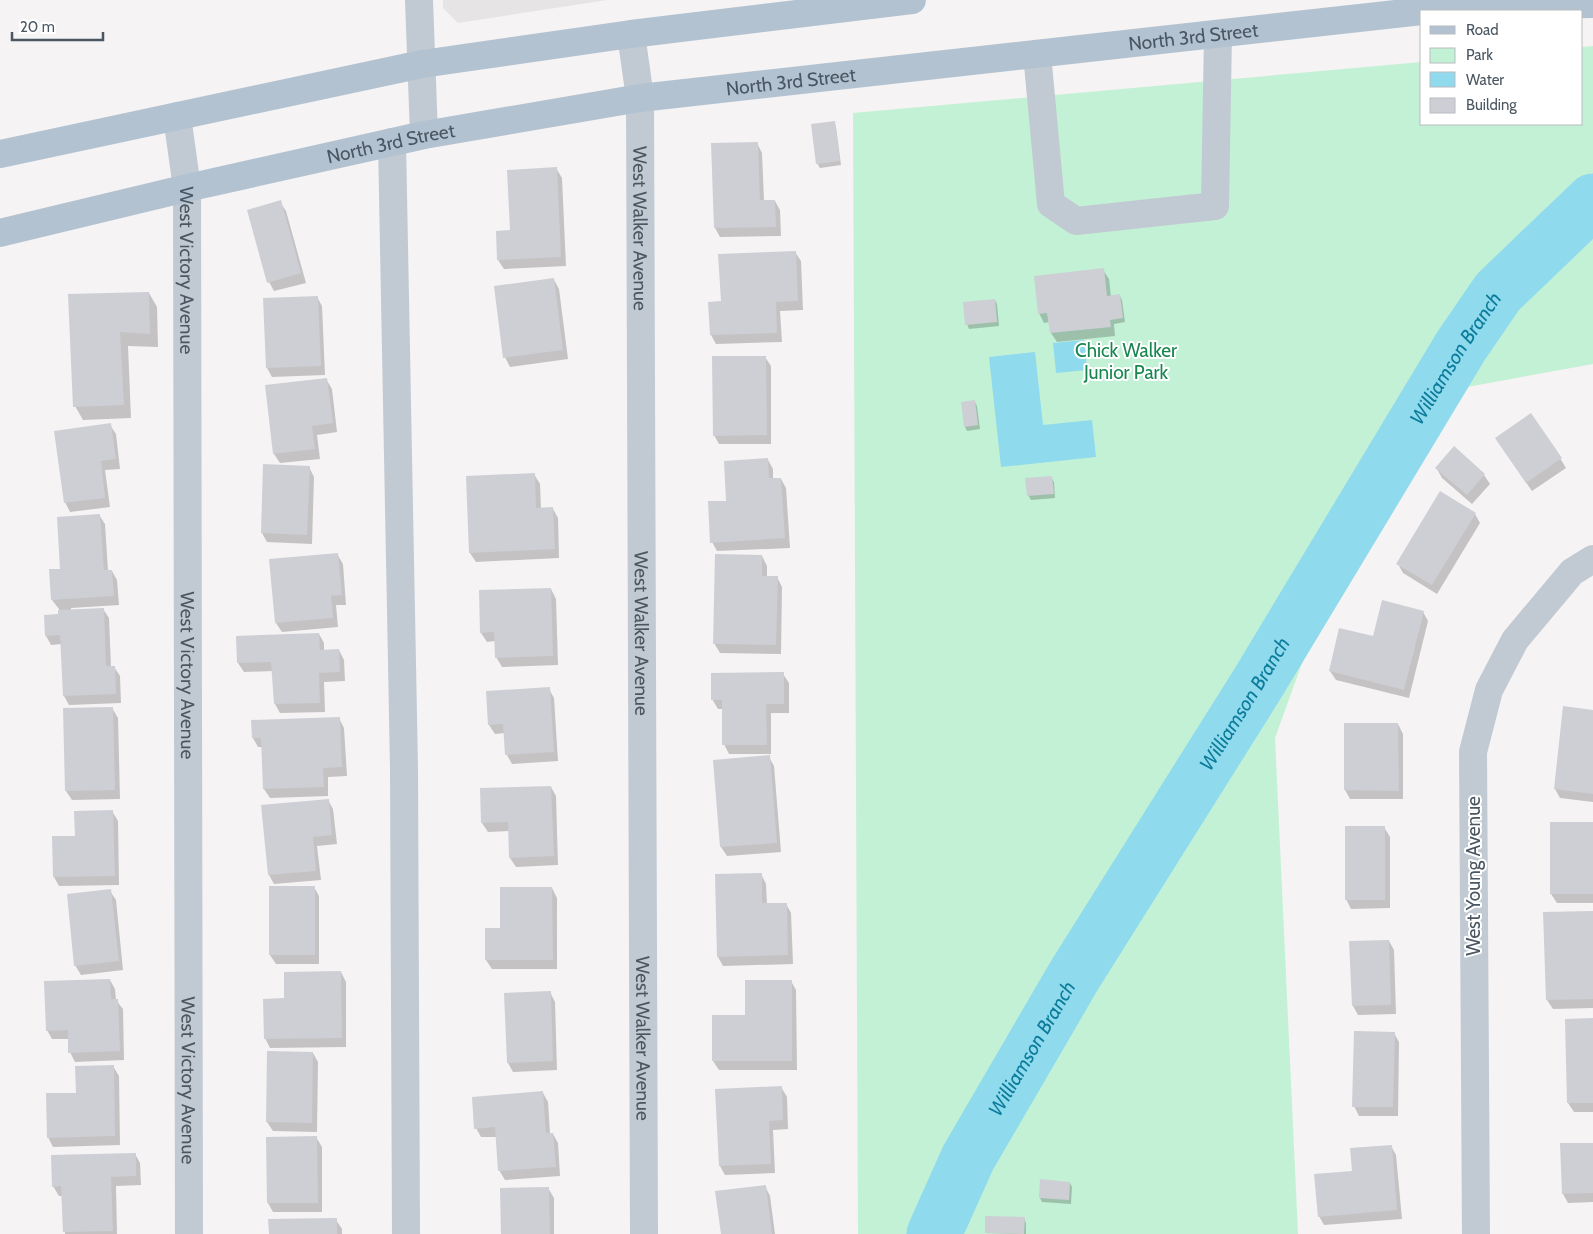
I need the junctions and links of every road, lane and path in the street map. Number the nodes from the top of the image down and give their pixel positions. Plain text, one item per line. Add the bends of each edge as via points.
1 (419, 0) edge
2 (912, 0) edge
3 (1459, 3) edge
4 (1593, 4) edge
5 (631, 34) junction
6 (1218, 34) junction
7 (1037, 54) junction
8 (422, 64) junction
9 (640, 98) junction
10 (178, 116) junction
11 (424, 135) junction
12 (392, 142) junction
13 (0, 154) edge
14 (187, 188) junction
15 (0, 234) edge
16 (1593, 559) edge
17 (190, 1234) edge
18 (406, 1234) edge
19 (644, 1234) edge
20 (1476, 1234) edge

1 - 8 street
2 - 5 main road
3 - 4 main road, North 3rd Street
3 - 6 main road, North 3rd Street
5 - 8 main road
5 - 9 street, West Walker Avenue
6 - 7 main road, North 3rd Street
6 - 7 street via 1215,206 1076,221 1051,204
7 - 9 main road, North 3rd Street
8 - 10 main road
8 - 11 street
9 - 11 main road, North 3rd Street
9 - 19 street, West Walker Avenue
10 - 13 main road
10 - 14 street, West Victory Avenue
11 - 12 main road, North 3rd Street
12 - 14 main road, North 3rd Street
12 - 18 street via 404,768
14 - 15 main road, North 3rd Street
14 - 17 street, West Victory Avenue
16 - 20 street, West Young Avenue via 1572,572 1515,640 1489,690 1473,752

